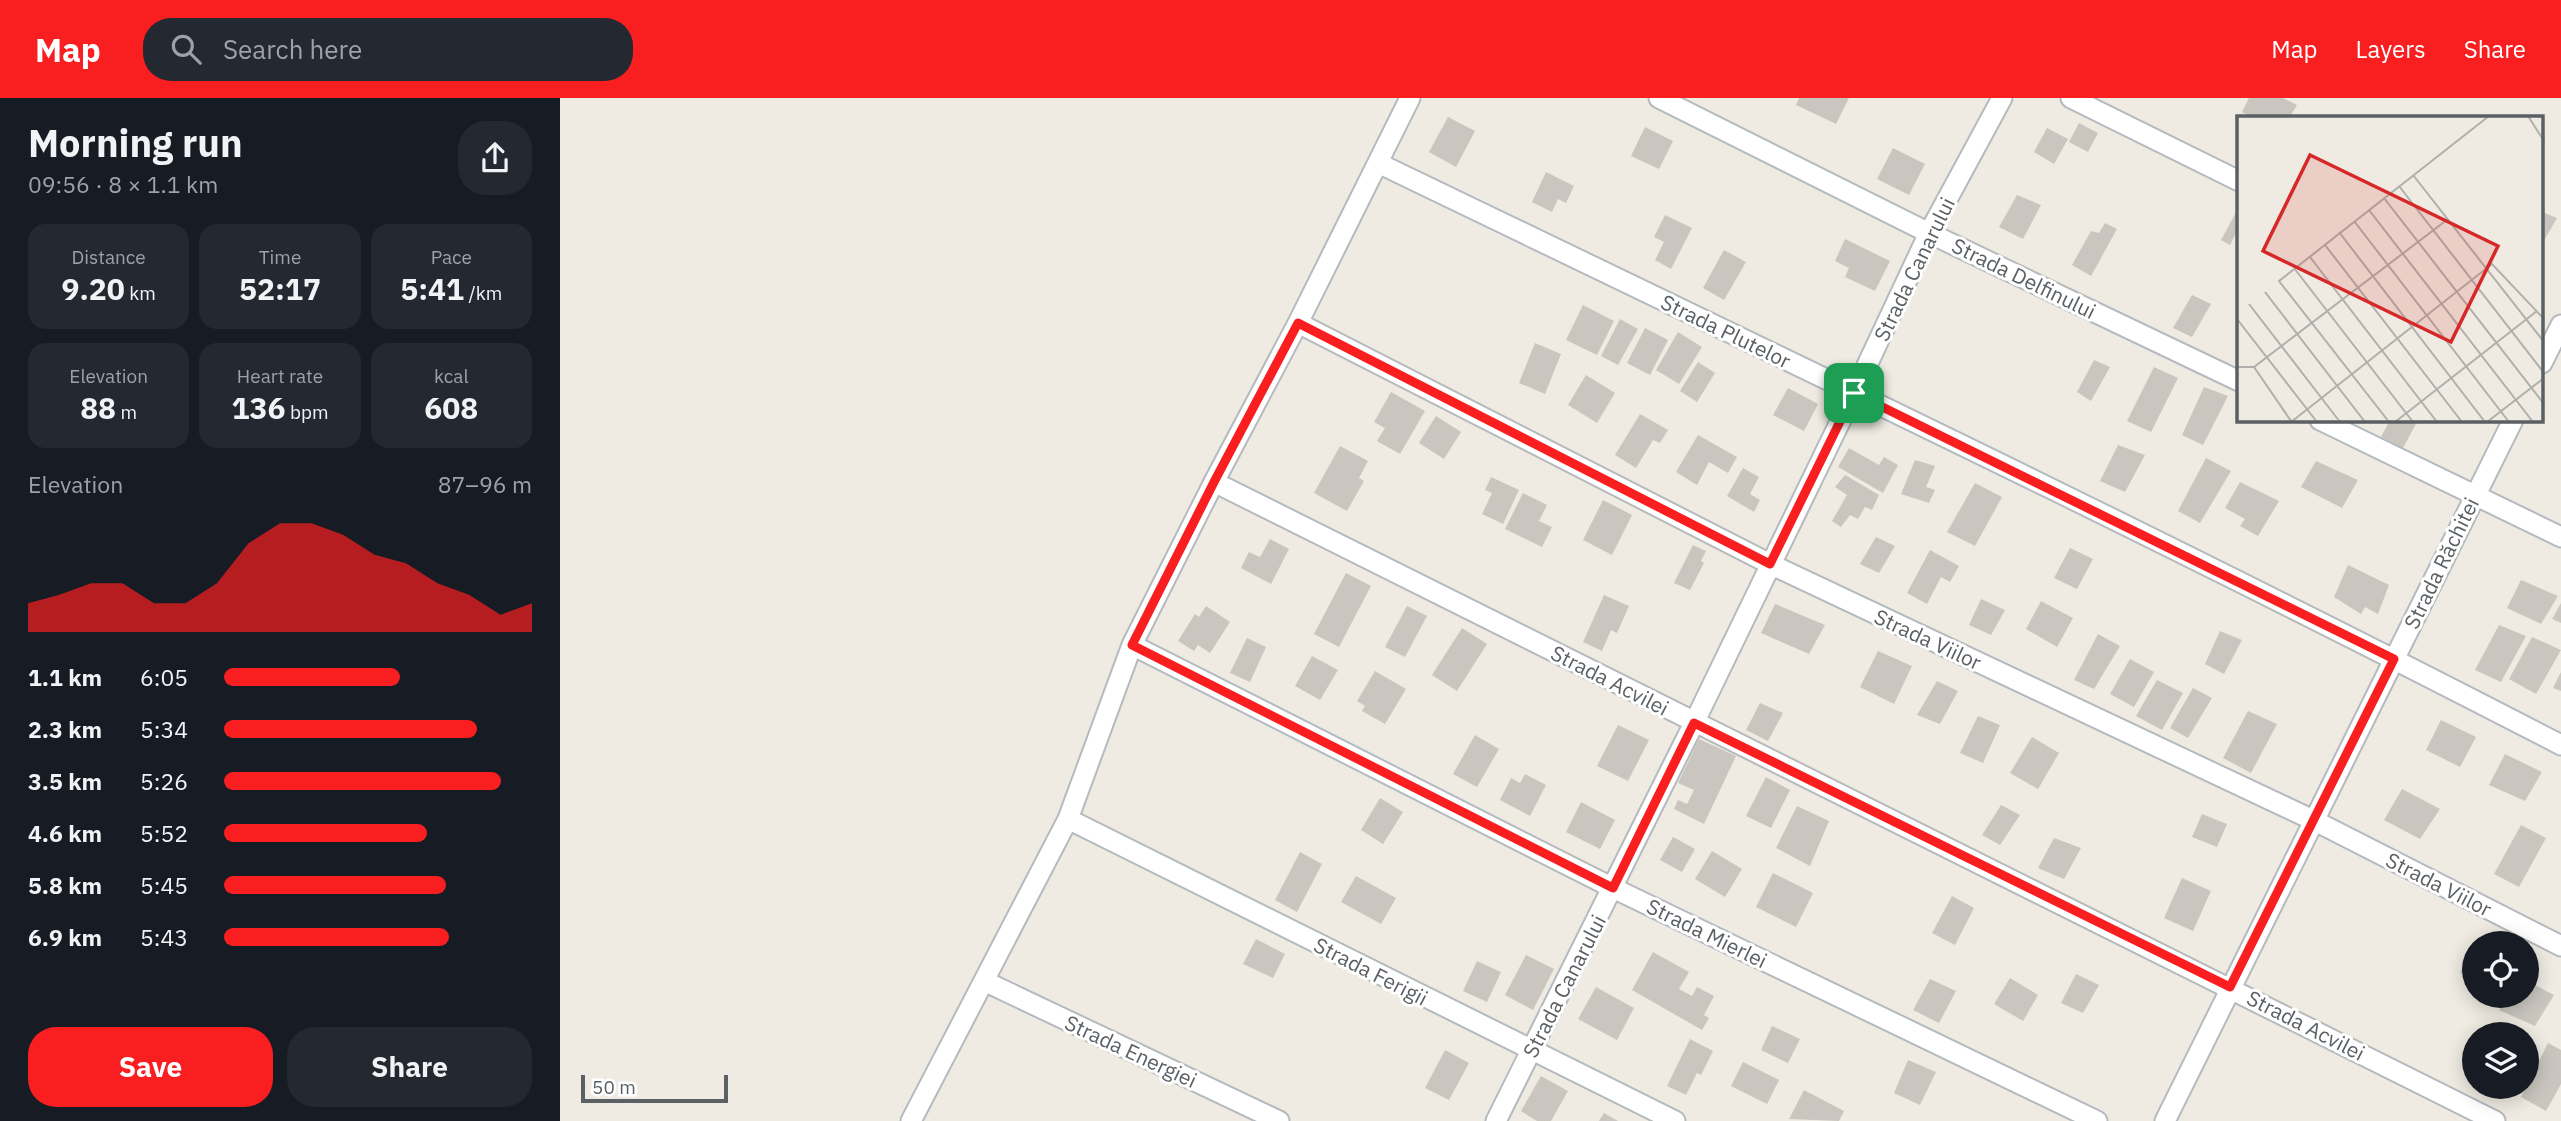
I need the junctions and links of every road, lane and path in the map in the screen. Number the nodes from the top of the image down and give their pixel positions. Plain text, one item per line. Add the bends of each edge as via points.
1 (1410, 98) edge
2 (1660, 98) edge
3 (2002, 98) edge
4 (2071, 98) edge
5 (1378, 163) junction
6 (2237, 180) edge
7 (1929, 233) junction
8 (1298, 323) junction
9 (2555, 332) edge
10 (2543, 361) edge
11 (2237, 380) edge
12 (1854, 393) junction
13 (2324, 422) edge
14 (2512, 422) edge
15 (1214, 482) junction
16 (2476, 494) junction
17 (2561, 537) edge
18 (1770, 564) junction
19 (1132, 645) junction
20 (2394, 659) junction
21 (1694, 723) junction
22 (2561, 745) edge
23 (1068, 819) junction
24 (2315, 821) junction
25 (1613, 888) junction
26 (2561, 946) edge
27 (984, 981) junction
28 (2230, 987) junction
29 (1531, 1051) junction
30 (911, 1121) edge
31 (1279, 1121) edge
32 (1496, 1121) edge
33 (1675, 1121) edge
34 (2097, 1121) edge
35 (2165, 1121) edge
36 (2495, 1121) edge

1 - 5 street
2 - 7 street, Strada Delfinului
3 - 7 street, Strada Canarului
4 - 6 street
5 - 8 street
5 - 12 street, Strada Plutelor
7 - 11 street, Strada Delfinului
7 - 12 street, Strada Canarului
8 - 15 street
8 - 18 street, Strada Viilor
9 - 10 street
12 - 18 street, Strada Canarului
12 - 20 street, Strada Plutelor
13 - 16 street
14 - 16 street, Strada Răchitei
15 - 19 street
15 - 21 street, Strada Acvilei
16 - 17 street
16 - 20 street, Strada Răchitei
18 - 21 street, Strada Canarului
18 - 24 street, Strada Viilor
19 - 23 street
19 - 25 street, Strada Mierlei
20 - 22 street, Strada Plutelor
20 - 24 street, Strada Răchitei
21 - 25 street, Strada Canarului
21 - 28 street, Strada Acvilei
23 - 27 street
23 - 29 street, Strada Ferigii
24 - 26 street, Strada Viilor
24 - 28 street, Strada Răchitei
25 - 29 street, Strada Canarului
25 - 34 street, Strada Mierlei
27 - 30 street
27 - 31 street, Strada Energiei
28 - 35 street, Strada Răchitei
28 - 36 street, Strada Acvilei
29 - 32 street, Strada Canarului
29 - 33 street, Strada Ferigii

